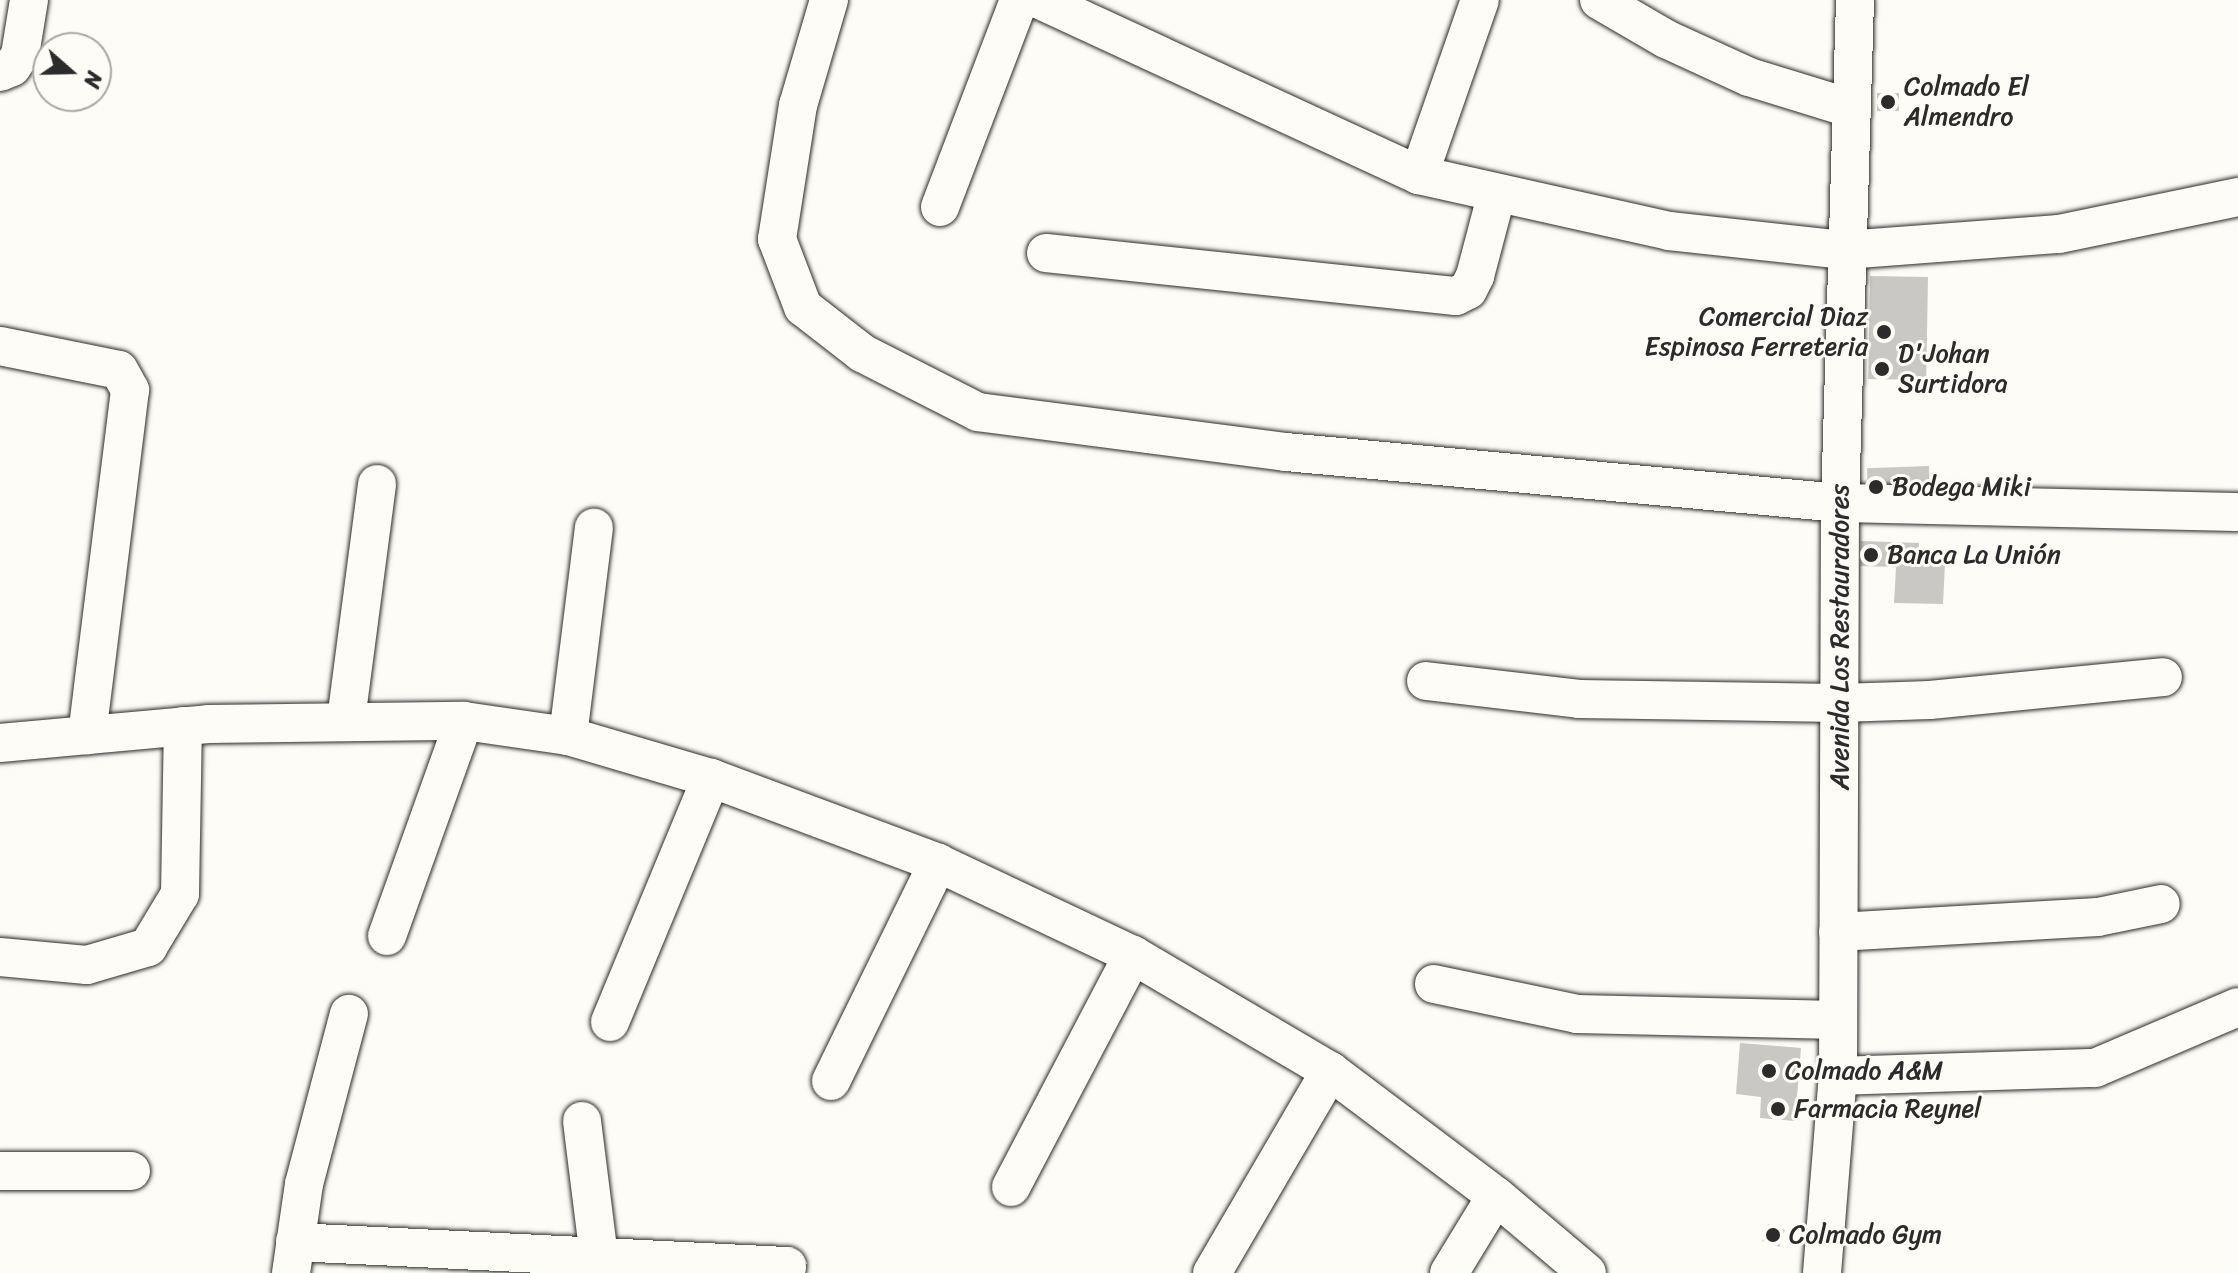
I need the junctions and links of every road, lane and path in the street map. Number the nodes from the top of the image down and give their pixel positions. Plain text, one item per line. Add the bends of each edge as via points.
1 (29, 0) edge
2 (829, 0) edge
3 (1019, 0) edge
4 (1040, 0) edge
5 (1480, 0) edge
6 (1599, 0) edge
7 (1858, 1) edge
8 (0, 72) edge
9 (1850, 108) junction
10 (1419, 175) junction
11 (1497, 193) junction
12 (2238, 197) edge
13 (940, 207) dead end
14 (1845, 250) junction
15 (1046, 253) dead end
16 (0, 346) edge
17 (377, 484) dead end
18 (1840, 503) junction
19 (2238, 512) edge
20 (594, 528) dead end
21 (2163, 677) dead end
22 (1426, 681) dead end
23 (1839, 703) junction
24 (346, 720) junction
25 (464, 721) junction
26 (183, 726) junction
27 (87, 735) junction
28 (568, 736) junction
29 (0, 743) edge
30 (711, 778) junction
31 (938, 863) junction
32 (2161, 904) dead end
33 (1838, 932) junction
34 (387, 936) dead end
35 (1133, 955) junction
36 (0, 957) edge
37 (1434, 984) dead end
38 (2238, 1007) edge
39 (349, 1014) dead end
40 (1838, 1020) junction
41 (610, 1022) dead end
42 (1330, 1071) junction
43 (1838, 1076) junction
44 (831, 1081) dead end
45 (582, 1121) dead end
46 (0, 1171) edge
47 (131, 1171) dead end
48 (1011, 1187) dead end
49 (1496, 1196) junction
50 (293, 1257) edge
51 (1822, 1259) edge
52 (787, 1266) dead end
53 (599, 1267) edge
54 (1583, 1272) edge
55 (1212, 1273) edge
56 (1449, 1273) edge
57 (1793, 1273) edge

1 - 8 street via 20,55
2 - 18 street via 798,105 777,239 803,307 862,353 978,412 1286,452
3 - 13 street
4 - 10 street
5 - 10 street
6 - 9 street via 1666,39 1749,77
7 - 9 street, Avenida Los Restauradores
9 - 14 street, Avenida Los Restauradores
10 - 11 street
11 - 14 street via 1669,231
11 - 15 street via 1475,276 1468,290 1456,296
12 - 14 street via 2059,234
14 - 18 street, Avenida Los Restauradores
16 - 27 street via 119,370 130,390
17 - 24 street
18 - 19 street
18 - 23 street, Avenida Los Restauradores
20 - 28 street
21 - 23 street via 1930,700
22 - 23 street via 1579,699
23 - 33 street, Avenida Los Restauradores
24 - 25 street
24 - 26 street
25 - 28 street
25 - 34 street
26 - 27 street
26 - 36 street via 180,894 148,947 87,965
27 - 29 street
28 - 30 street
30 - 31 street
30 - 41 street
31 - 35 street
31 - 44 street
32 - 33 street via 2098,917
33 - 40 street, Avenida Los Restauradores
35 - 42 street
35 - 48 street
37 - 40 street via 1577,1014
38 - 43 street via 2095,1068
39 - 50 street via 304,1184
40 - 43 street, Avenida Los Restauradores
42 - 49 street
42 - 55 street
43 - 51 street, Avenida Los Restauradores
45 - 53 street
46 - 47 street
49 - 54 street
49 - 56 street
50 - 53 street
51 - 57 street
52 - 53 street

